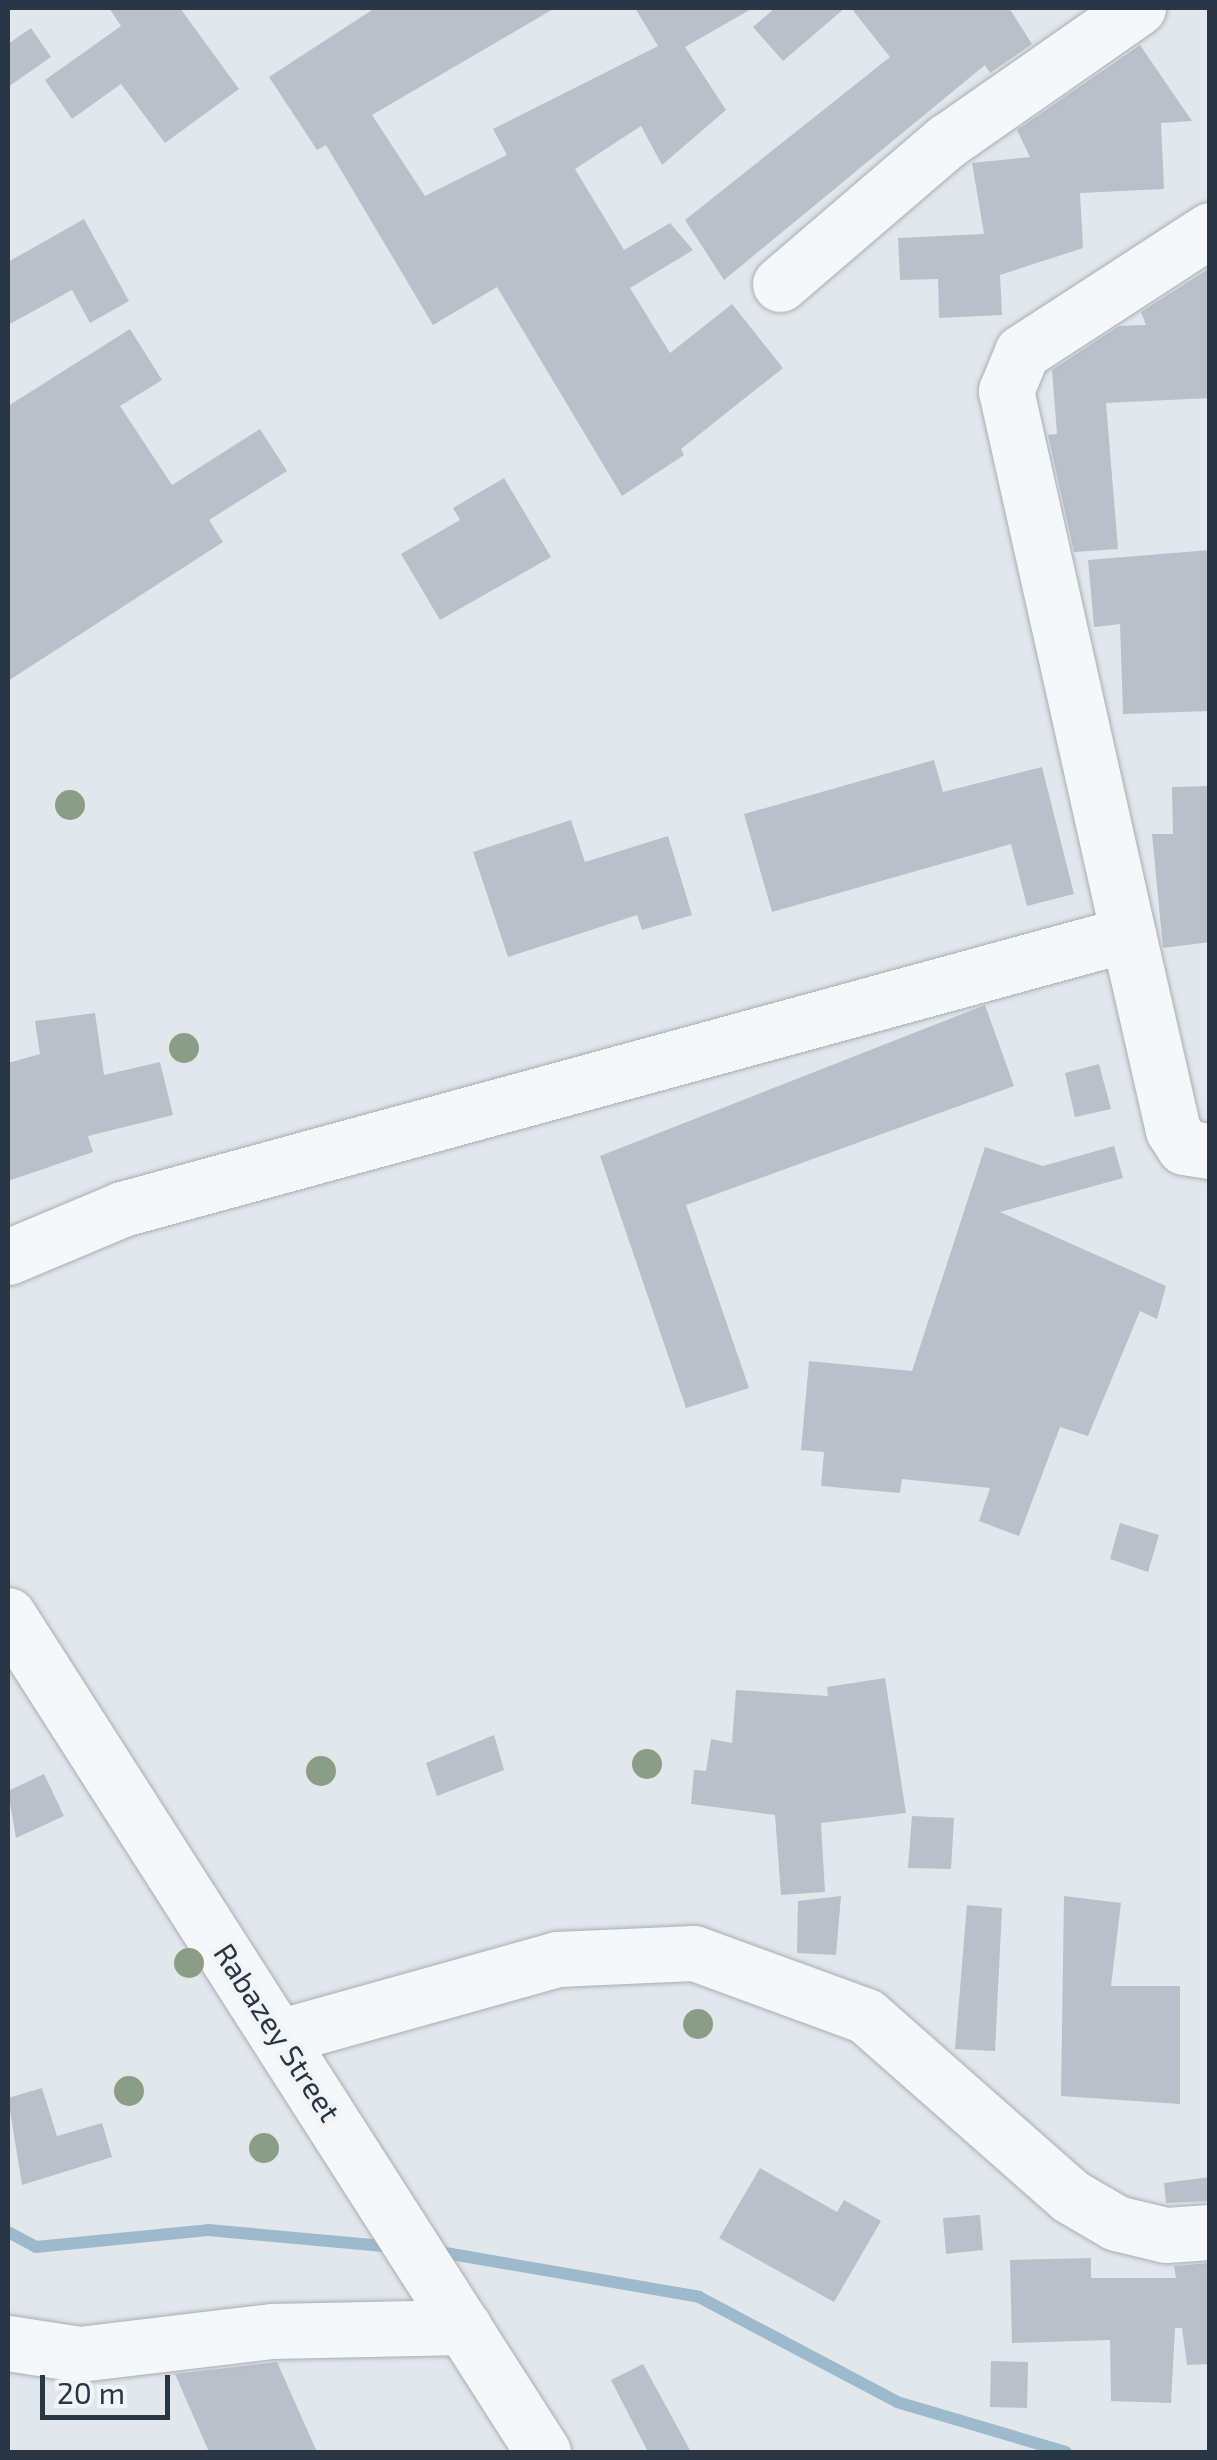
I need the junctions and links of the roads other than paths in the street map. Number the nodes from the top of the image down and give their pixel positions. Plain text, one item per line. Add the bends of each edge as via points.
1 (1138, 8) edge
2 (1210, 230) edge
3 (780, 284) dead end
4 (1128, 934) junction
5 (1210, 1151) edge
6 (8, 1257) edge
7 (8, 1615) edge
8 (282, 2036) junction
9 (1210, 2232) edge
10 (464, 2327) junction
11 (8, 2344) edge
12 (543, 2452) edge

1 - 3 street via 947,142
2 - 4 street via 1033,344 1006,391
4 - 5 street via 1173,1130 1184,1147
4 - 6 street via 122,1209
7 - 8 street, Rabazey Street
8 - 9 street via 557,1959 694,1953 866,2016 1070,2196 1116,2222 1166,2235
8 - 10 street, Rabazey Street
10 - 11 street via 272,2331 79,2354
10 - 12 street, Rabazey Street

